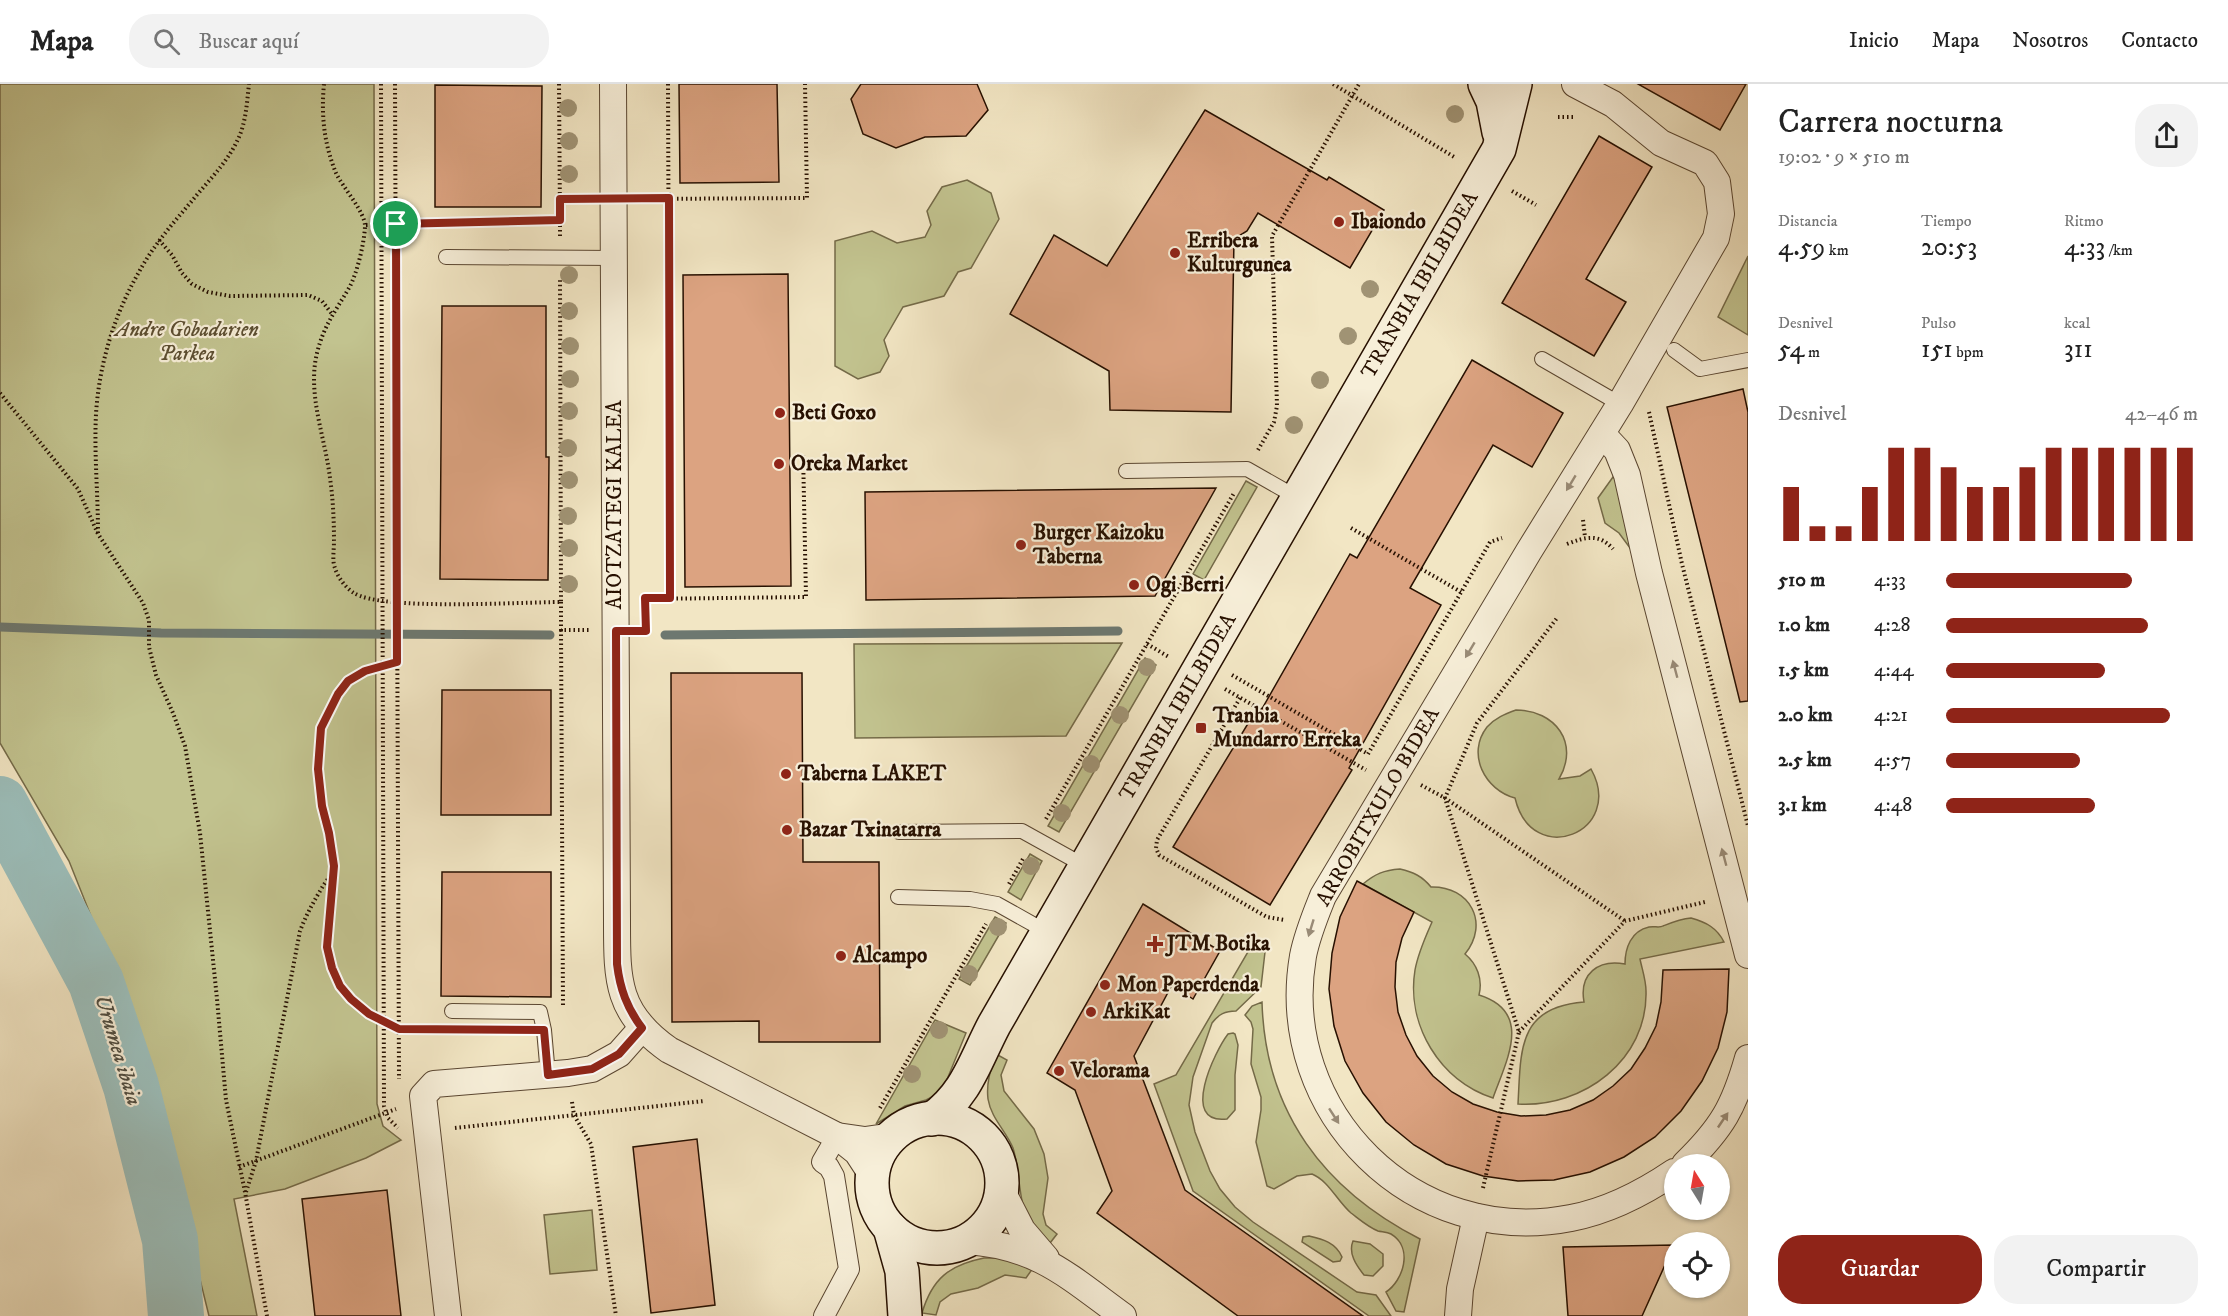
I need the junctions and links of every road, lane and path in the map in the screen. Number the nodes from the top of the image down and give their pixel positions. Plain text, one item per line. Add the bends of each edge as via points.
1 (249, 84) edge
2 (324, 84) edge
3 (381, 84) edge
4 (395, 84) edge
5 (559, 84) edge
6 (613, 84) edge
7 (668, 84) edge
8 (804, 84) edge
9 (1333, 84) edge
10 (1359, 84) edge
11 (1485, 84) edge
12 (1515, 84) edge
13 (1575, 84) edge
14 (1353, 96) junction
15 (1558, 117) dead end
16 (1577, 118) dead end
17 (1491, 162) junction
18 (669, 198) junction
19 (560, 199) junction
20 (614, 199) junction
21 (1536, 205) dead end
22 (560, 220) junction
23 (396, 224) junction
24 (366, 225) junction
25 (381, 225) junction
26 (159, 240) junction
27 (446, 257) dead end
28 (560, 258) junction
29 (614, 258) junction
30 (332, 314) junction
31 (1674, 350) dead end
32 (1542, 359) dead end
33 (1748, 360) edge
34 (0, 393) edge
35 (1620, 404) junction
36 (1648, 408) dead end
37 (1602, 434) junction
38 (803, 452) dead end
39 (1247, 469) junction
40 (1126, 471) dead end
41 (1298, 498) junction
42 (1351, 528) dead end
43 (98, 534) junction
44 (1506, 537) dead end
45 (1565, 545) dead end
46 (1618, 555) dead end
47 (1461, 592) junction
48 (670, 598) junction
49 (382, 601) junction
50 (561, 602) junction
51 (397, 603) junction
52 (645, 609) dead end
53 (1557, 618) dead end
54 (561, 630) junction
55 (616, 631) junction
56 (382, 647) dead end
57 (397, 662) junction
58 (1222, 687) dead end
59 (1240, 698) junction
60 (1368, 754) dead end
61 (1390, 784) junction
62 (1748, 826) edge
63 (899, 832) dead end
64 (1035, 838) junction
65 (334, 866) junction
66 (1085, 866) junction
67 (1734, 896) junction
68 (898, 897) dead end
69 (997, 904) junction
70 (1311, 925) junction
71 (1047, 932) junction
72 (1748, 955) edge
73 (452, 1011) dead end
74 (642, 1028) junction
75 (399, 1029) junction
76 (443, 1029) dead end
77 (544, 1030) junction
78 (1519, 1032) junction
79 (1748, 1058) edge
80 (558, 1074) junction
81 (969, 1079) junction
82 (399, 1085) dead end
83 (399, 1108) dead end
84 (932, 1119) junction
85 (977, 1132) junction
86 (837, 1136) junction
87 (878, 1138) junction
88 (1695, 1154) edge
89 (256, 1161) junction
90 (239, 1167) junction
91 (872, 1175) junction
92 (1664, 1178) edge
93 (1001, 1189) junction
94 (245, 1192) junction
95 (1476, 1217) junction
96 (890, 1228) junction
97 (957, 1244) junction
98 (1053, 1265) junction
99 (267, 1316) edge
100 (448, 1316) edge
101 (615, 1316) edge
102 (824, 1316) edge
103 (905, 1316) edge
104 (1123, 1316) edge
105 (1459, 1316) edge

1 - 26 path via 245,119 232,151
2 - 24 path via 323,127 328,150 336,173
3 - 25 path
4 - 23 path
5 - 19 path
6 - 20 street, AIOTZATEGI KALEA
7 - 18 path
8 - 18 path via 807,198
9 - 14 path
10 - 14 path
11 - 17 main road via 1498,117
12 - 17 main road, TRANBIA IBILBIDEA
13 - 35 street, ARROBITXULO BIDEA via 1613,104 1661,143 1705,163 1717,182 1721,214 1716,238
14 - 17 path
14 - 39 path via 1272,236 1277,406 1274,422
15 - 16 path
17 - 21 path
17 - 41 main road, TRANBIA IBILBIDEA
18 - 20 path
18 - 48 path
19 - 20 path
19 - 22 path
20 - 29 street, AIOTZATEGI KALEA
22 - 23 path
22 - 28 path
23 - 25 path
23 - 51 path
24 - 25 path
24 - 30 path via 350,287
25 - 49 path
26 - 30 path via 192,284 208,291 230,296 308,295 322,301
26 - 43 path via 122,305 100,377 96,424
27 - 28 lane
28 - 29 lane
28 - 50 path
29 - 55 street, AIOTZATEGI KALEA
30 - 49 path via 321,337 314,378 331,480 334,567 355,594
31 - 33 lane via 1700,369
32 - 35 lane
34 - 43 path via 78,489
35 - 37 street, ARROBITXULO BIDEA
36 - 62 path via 1682,564
37 -> 61 street, ARROBITXULO BIDEA
67 -> 37 street via 1627,475 1617,450
38 - 48 path via 806,597
39 - 40 lane
39 - 41 lane
39 - 64 path
41 - 66 main road, TRANBIA IBILBIDEA
42 - 47 path
43 - 90 path via 143,603 156,675 185,746 204,868 226,1100
44 - 47 path via 1490,542
45 - 46 path via 1585,537 1606,541
47 - 60 path
48 - 52 path via 645,598
49 - 51 path
49 - 56 path
50 - 51 path
50 - 54 path
51 - 57 path
53 - 78 path via 1477,723 1445,798
54 - 55 path
54 - 77 path via 562,998 567,1029
55 - 74 street, AIOTZATEGI KALEA via 617,964 624,998
57 - 65 path via 365,671 348,681 321,728 318,769
57 - 75 path
58 - 59 path
59 - 61 path
59 - 70 path via 1157,840 1158,855 1267,916
61 - 70 street, ARROBITXULO BIDEA via 1323,896
63 - 64 lane via 1022,831
64 - 66 lane
64 - 69 path
65 - 75 path via 327,947 332,968 351,999 369,1014
65 - 89 path via 300,931
66 - 71 main road, TRANBIA IBILBIDEA
67 - 72 street
67 - 78 path via 1625,921
68 - 69 lane via 970,899
69 - 71 lane
69 - 87 path
70 -> 95 street, ARROBITXULO BIDEA via 1303,956 1300,1018 1305,1049 1328,1107 1346,1134 1391,1178 1417,1195
71 - 81 main road, TRANBIA IBILBIDEA via 994,1025
73 - 77 lane via 540,1012
74 - 80 street via 619,1054 592,1069
74 - 86 street, AIOTZATEGI KALEA via 669,1050
75 - 76 path
75 - 82 path
77 - 80 lane
78 - 95 path
88 -> 79 street via 1728,1114
80 - 100 street via 434,1084 423,1096
80 - 101 path via 574,1115 591,1144
81 - 84 main road, TRANBIA IBILBIDEA via 952,1102
81 - 85 main road, TRANBIA IBILBIDEA
83 - 89 path
84 - 85 main road, TRANBIA IBILBIDEA via 948,1119
84 - 87 main road, TRANBIA IBILBIDEA
85 - 93 main road, TRANBIA IBILBIDEA via 992,1148 1000,1168
86 - 87 street, AIOTZATEGI KALEA
86 - 91 street, AIOTZATEGI KALEA via 857,1152
86 - 102 street via 822,1162 834,1176 849,1269
87 - 91 main road, TRANBIA IBILBIDEA via 886,1142
89 - 90 path
89 - 94 path
90 - 94 path
91 - 96 main road, TRANBIA IBILBIDEA via 879,1213
92 - 95 street, ARROBITXULO BIDEA via 1602,1210 1570,1218 1539,1222
93 - 97 main road, TRANBIA IBILBIDEA via 996,1210 984,1228
93 - 98 street via 1022,1230
94 - 99 path
95 - 105 street via 1460,1289
96 - 97 main road, TRANBIA IBILBIDEA via 916,1245 932,1248
96 - 103 main road, TRANBIA IBILBIDEA via 902,1271
97 - 98 street via 989,1242 1032,1254
97 - 103 main road, TRANBIA IBILBIDEA via 922,1277
98 - 104 street

